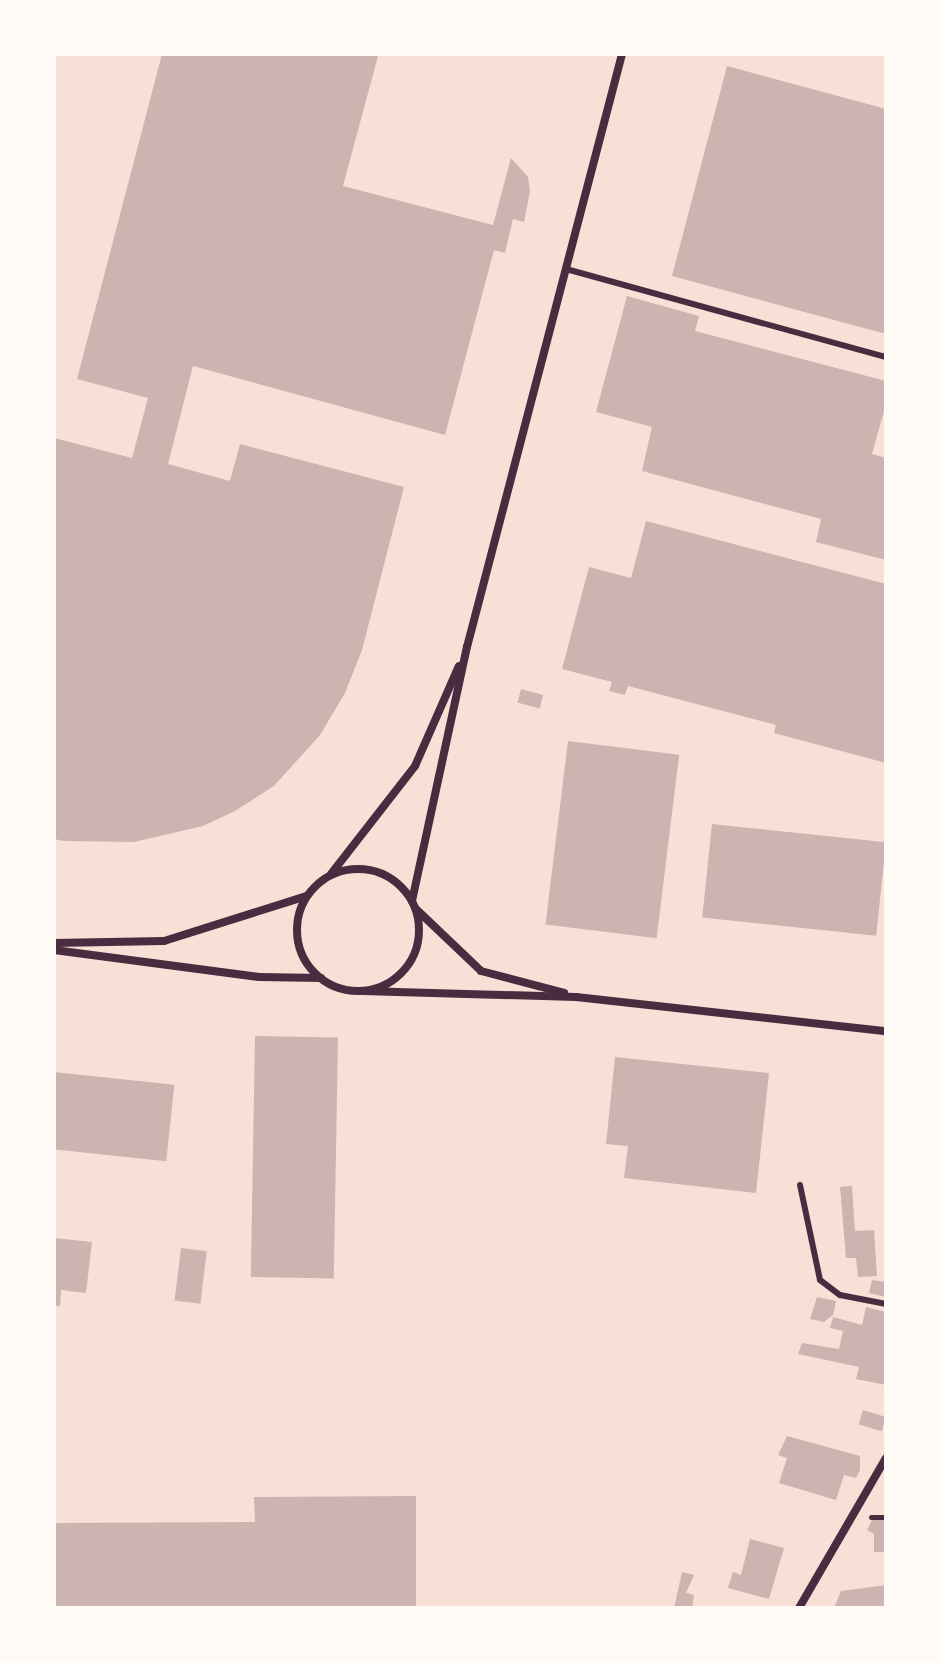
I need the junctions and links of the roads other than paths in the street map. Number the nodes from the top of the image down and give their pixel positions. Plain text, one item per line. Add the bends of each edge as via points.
1 (622, 54) edge
2 (566, 269) junction
3 (886, 357) edge
4 (467, 647) junction
5 (329, 876) junction
6 (308, 895) junction
7 (413, 904) junction
8 (54, 943) edge
9 (54, 950) edge
10 (321, 978) junction
11 (362, 991) junction
12 (576, 997) junction
13 (886, 1031) edge
14 (800, 1185) dead end
15 (886, 1304) edge
16 (886, 1458) edge
17 (799, 1608) edge

1 - 2 street
2 - 3 lane
2 - 4 street
4 - 5 street via 415,766
4 - 7 street
5 - 6 street
5 - 7 street via 352,869 377,872 400,885
6 - 8 street via 164,941
6 - 10 street via 298,920 298,940 306,962
7 - 11 street via 419,934 407,966 387,983
7 - 12 street via 481,971
9 - 10 street via 259,977
10 - 11 street
11 - 12 street
12 - 13 street
14 - 15 lane via 820,1280 840,1295
16 - 17 street

